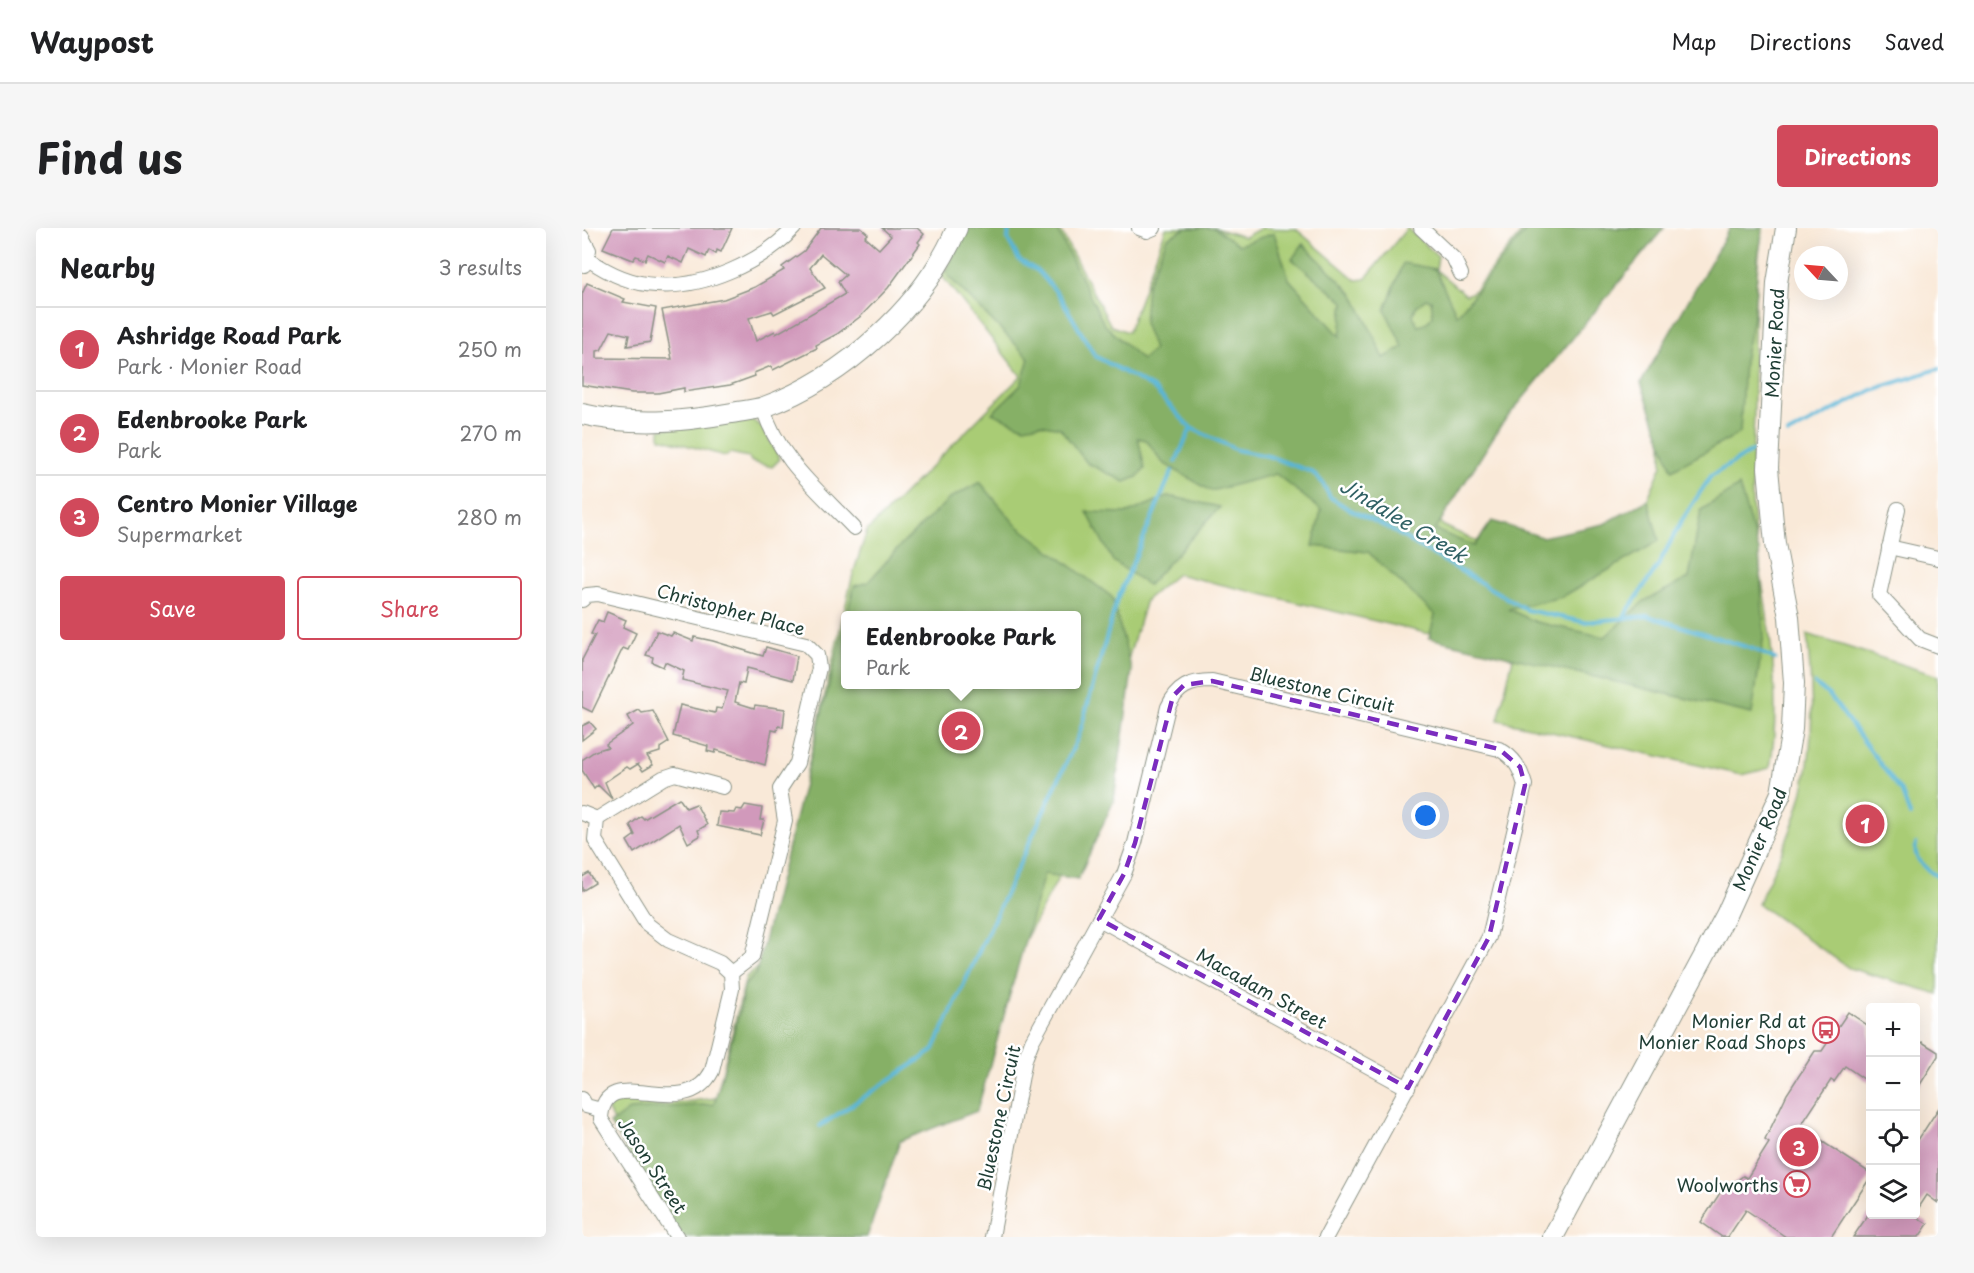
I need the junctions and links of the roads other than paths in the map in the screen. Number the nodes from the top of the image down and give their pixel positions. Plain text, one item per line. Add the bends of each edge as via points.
1 (794, 228) edge
2 (957, 228) edge
3 (1139, 228) edge
4 (1154, 228) edge
5 (1421, 228) edge
6 (1786, 228) edge
7 (582, 237) edge
8 (585, 262) edge
9 (1461, 274) dead end
10 (763, 407) junction
11 (582, 414) edge
12 (1898, 509) dead end
13 (854, 528) dead end
14 (1889, 547) junction
15 (1938, 558) edge
16 (582, 600) edge
17 (1938, 646) edge
18 (723, 787) dead end
19 (582, 813) edge
20 (597, 819) junction
21 (1099, 919) junction
22 (731, 973) junction
23 (1408, 1088) junction
24 (582, 1099) edge
25 (601, 1110) junction
26 (1554, 1234) edge
27 (678, 1237) edge
28 (992, 1237) edge
29 (1326, 1237) edge

1 - 8 street via 740,266 683,283 657,286 631,281
2 - 10 main road via 936,269 890,326 848,361
3 - 4 street
5 - 9 street via 1454,259
6 - 26 main road, Monier Road via 1777,283 1768,485 1789,617 1794,683 1792,729 1781,793 1726,915
7 - 8 street via 588,246
10 - 11 main road via 652,422
10 - 13 street via 782,451
12 - 14 street
14 - 15 street
14 - 17 street via 1879,595 1920,639
16 - 22 street, Christopher Place via 598,594 620,599 806,644 817,655 819,668 797,763 780,789 785,820 752,957
18 - 20 street via 675,774
19 - 20 street
20 - 22 street via 595,840 646,924 668,940 720,963
21 - 23 street, Macadam Street
21 - 23 street, Bluestone Circuit via 1124,874 1168,707 1184,685 1212,681 1499,749 1510,755 1520,767 1525,785 1491,930
21 - 28 street, Bluestone Circuit via 1025,1059
22 - 25 street, Jason Street via 732,988 707,1081 696,1090 678,1094 618,1091 610,1094
23 - 29 street, Bluestone Circuit
24 - 25 street via 586,1106
25 - 27 street, Jason Street via 601,1119

